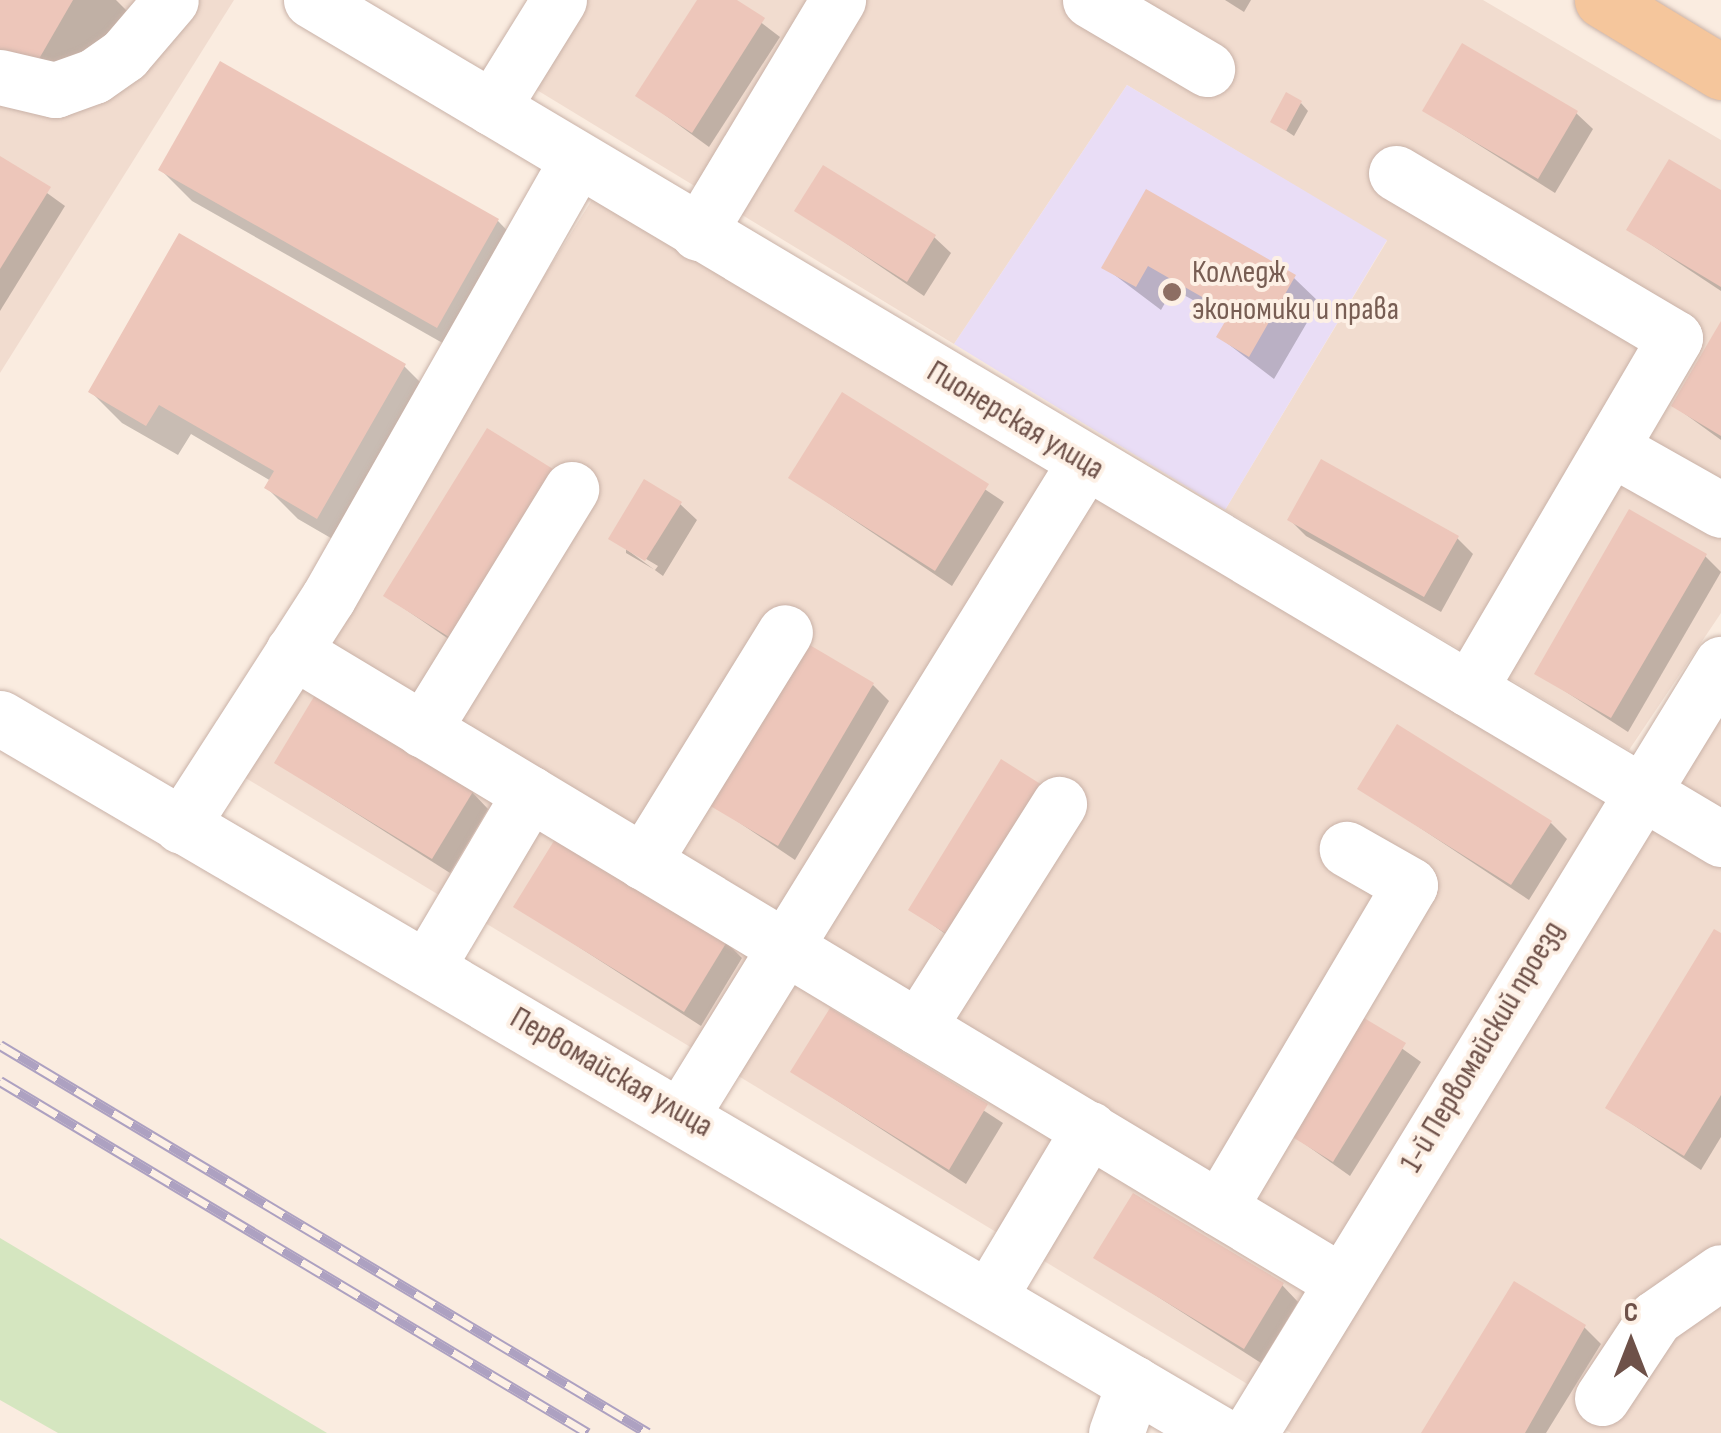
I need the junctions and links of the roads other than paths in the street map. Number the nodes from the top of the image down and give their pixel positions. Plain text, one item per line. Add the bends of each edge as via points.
1 (170, 0) edge
2 (311, 0) edge
3 (558, 0) edge
4 (838, 0) edge
5 (1090, 0) edge
6 (1602, 0) edge
7 (1208, 69) dead end
8 (1721, 72) edge
9 (3, 85) edge
10 (492, 108) junction
11 (577, 160) junction
12 (1396, 174) dead end
13 (698, 234) junction
14 (1611, 448) junction
15 (1084, 462) junction
16 (571, 489) dead end
17 (1721, 510) edge
18 (786, 632) dead end
19 (293, 651) junction
20 (1721, 664) edge
21 (1470, 689) junction
22 (0, 718) edge
23 (423, 730) junction
24 (1639, 790) junction
25 (530, 794) junction
26 (1059, 804) dead end
27 (182, 826) junction
28 (1721, 839) edge
29 (1347, 849) dead end
30 (643, 862) junction
31 (785, 947) junction
32 (427, 967) junction
33 (918, 1027) junction
34 (682, 1114) junction
35 (1088, 1129) junction
36 (1219, 1208) junction
37 (1721, 1272) edge
38 (1342, 1282) junction
39 (989, 1297) junction
40 (1602, 1398) dead end
41 (1125, 1408) edge
42 (1218, 1433) edge
43 (1250, 1433) edge

1 - 9 street via 124,55 94,76 56,90
2 - 10 street, Пионерская улица
3 - 10 street
4 - 13 street
5 - 7 street
6 - 8 main road
10 - 11 street, Пионерская улица
11 - 13 street, Пионерская улица
11 - 19 street
12 - 14 street via 1675,338
13 - 15 street, Пионерская улица
14 - 17 street
14 - 21 street
15 - 21 street, Пионерская улица
15 - 31 street
16 - 23 street
18 - 30 street
19 - 23 street
19 - 27 street
20 - 24 street, 1-й Первомайский проезд
21 - 24 street, Пионерская улица
22 - 27 street, Первомайская улица
23 - 25 street
24 - 28 street, Пионерская улица
24 - 38 street, 1-й Первомайский проезд
25 - 30 street
25 - 32 street
26 - 33 street
27 - 32 street, Первомайская улица
29 - 36 street via 1410,886
30 - 31 street
31 - 33 street
31 - 34 street
32 - 34 street, Первомайская улица
33 - 35 street
34 - 39 street, Первомайская улица
35 - 36 street
35 - 39 street
36 - 38 street
37 - 40 street via 1655,1318
38 - 43 street, 1-й Первомайский проезд
39 - 41 street, Первомайская улица
41 - 42 street, Первомайская улица

